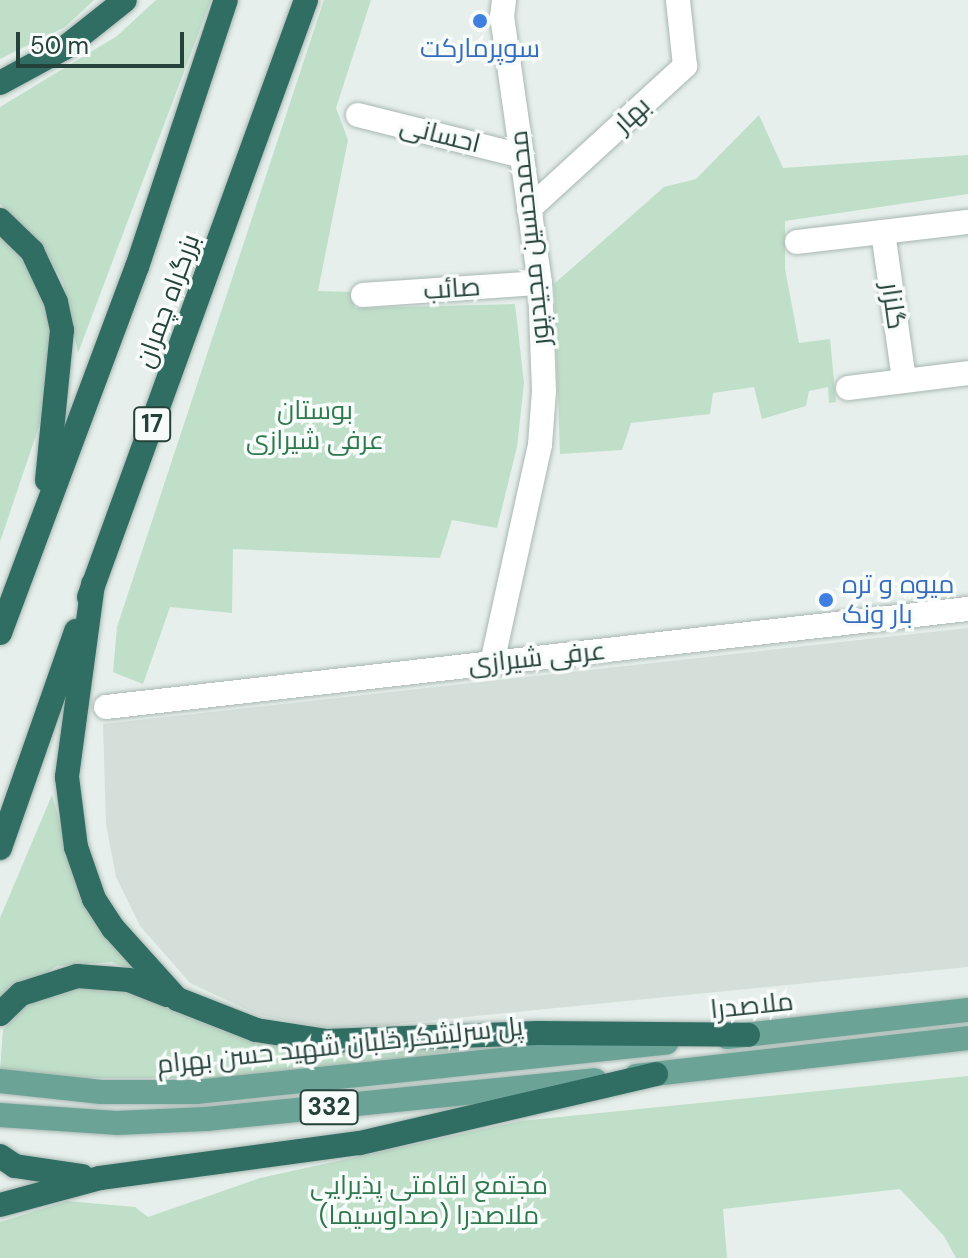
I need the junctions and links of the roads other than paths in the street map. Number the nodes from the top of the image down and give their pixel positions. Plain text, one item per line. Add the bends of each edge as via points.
1 (125, 0) edge
2 (226, 0) edge
3 (306, 0) edge
4 (504, 0) edge
5 (678, 0) edge
6 (0, 83) edge
7 (358, 115) dead end
8 (522, 156) junction
9 (529, 209) junction
10 (0, 220) edge
11 (968, 222) edge
12 (883, 232) junction
13 (797, 242) dead end
14 (540, 283) junction
15 (363, 295) dead end
16 (968, 373) edge
17 (904, 380) junction
18 (848, 388) dead end
19 (44, 513) junction
20 (93, 584) junction
21 (968, 609) edge
22 (0, 633) edge
23 (492, 663) junction
24 (106, 707) dead end
25 (0, 848) edge
26 (177, 999) junction
27 (968, 1010) edge
28 (0, 1014) edge
29 (748, 1035) junction
30 (968, 1038) edge
31 (542, 1054) joint
32 (656, 1074) junction
33 (0, 1081) edge
34 (0, 1115) edge
35 (0, 1156) edge
36 (100, 1178) junction
37 (0, 1205) edge

1 - 6 highway via 66,47
2 - 19 highway, بزرگراه چمران via 137,267
3 - 20 highway, بزرگراه چمران / 17
4 - 8 street, محمدحسین مجیدپور
5 - 9 street, بهار via 685,66
7 - 8 street, احسانی
8 - 9 street, محمدحسین مجیدپور
9 - 14 street, محمدحسین مجیدپور
10 - 19 highway via 32,251 56,302 62,330
11 - 12 street
12 - 13 street
12 - 17 street, گلزار
14 - 15 street, صائب
14 - 23 street, محمدحسین مجیدپور via 540,445
16 - 17 street
17 - 18 street
19 - 22 highway, بزرگراه چمران
20 - 25 highway, بزرگراه چمران / 17
20 - 26 highway via 67,777 76,847 94,899 113,928
21 - 23 street, عرفی شیرازی
23 - 24 street, عرفی شیرازی
26 - 28 highway via 129,980 77,976 21,994
26 - 29 highway via 256,1030 327,1041 538,1033
27 - 29 main road, ملاصدرا / 332
29 - 31 main road, ملاصدرا / 332
30 - 32 main road, 332
31 - 33 main road, پل سرلشکر خلبان شهید حسن بهرام / 332 via 196,1092 101,1092
32 - 34 main road, 332 via 116,1123
32 - 36 highway via 360,1143
35 - 36 highway via 15,1166
36 - 37 highway

